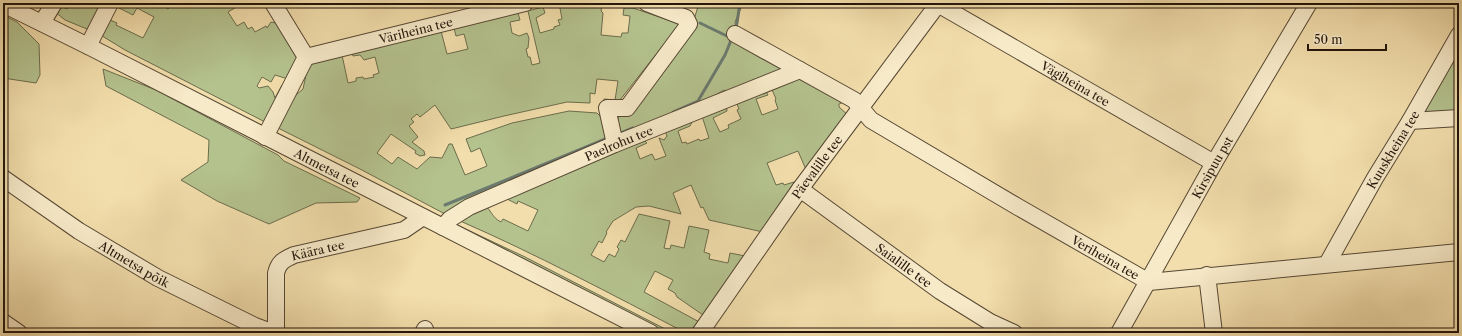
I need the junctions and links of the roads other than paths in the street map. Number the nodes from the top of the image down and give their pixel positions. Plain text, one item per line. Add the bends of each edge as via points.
1 (54, 3) edge
2 (110, 3) edge
3 (273, 3) edge
4 (525, 3) edge
5 (647, 3) edge
6 (937, 3) edge
7 (1309, 3) edge
8 (3, 4) edge
9 (961, 9) edge
10 (42, 23) junction
11 (735, 34) dead end
12 (1459, 35) edge
13 (88, 46) junction
14 (306, 57) junction
15 (800, 70) junction
16 (860, 108) junction
17 (1459, 118) edge
18 (1410, 121) junction
19 (265, 137) junction
20 (615, 144) junction
21 (1214, 163) junction
22 (3, 178) edge
23 (800, 189) junction
24 (423, 217) junction
25 (443, 227) junction
26 (1459, 252) edge
27 (1327, 264) junction
28 (1207, 275) junction
29 (1149, 282) junction
30 (3, 322) edge
31 (19, 333) edge
32 (275, 333) edge
33 (651, 333) edge
34 (700, 333) edge
35 (1014, 333) edge
36 (1119, 333) edge
37 (1214, 333) edge

1 - 10 street
2 - 13 street
3 - 14 street
4 - 14 street, Väriheina tee
5 - 20 street via 686,18 689,24 627,108 607,108
6 - 9 street, Vägiheina tee
6 - 16 street, Päevalille tee
7 - 21 street, Kirsipuu pst
8 - 10 street, Altmetsa tee
9 - 21 street, Vägiheina tee
10 - 13 street, Altmetsa tee
11 - 15 street
12 - 18 street, Kuuskheina tee
13 - 19 street, Altmetsa tee
14 - 19 street
15 - 16 street via 854,100
15 - 20 street, Paelrohu tee
16 - 23 street, Päevalille tee
16 - 29 street, Veriheina tee via 870,120
17 - 18 street
18 - 27 street, Kuuskheina tee
19 - 24 street, Altmetsa tee
20 - 25 street, Paelrohu tee via 469,207 450,219
21 - 29 street, Kirsipuu pst
22 - 32 street, Altmetsa põik via 79,231 158,278 254,326
23 - 34 street, Päevalille tee
23 - 35 street, Saialille tee via 940,291 990,322
24 - 25 street, Altmetsa tee
24 - 32 street, Käära tee via 404,230 294,255 283,260 276,273
25 - 33 street, Altmetsa tee
26 - 27 street, Veriheina tee
27 - 28 street, Veriheina tee
28 - 29 street, Veriheina tee
28 - 37 street
29 - 36 street, Kirsipuu pst
30 - 31 street

